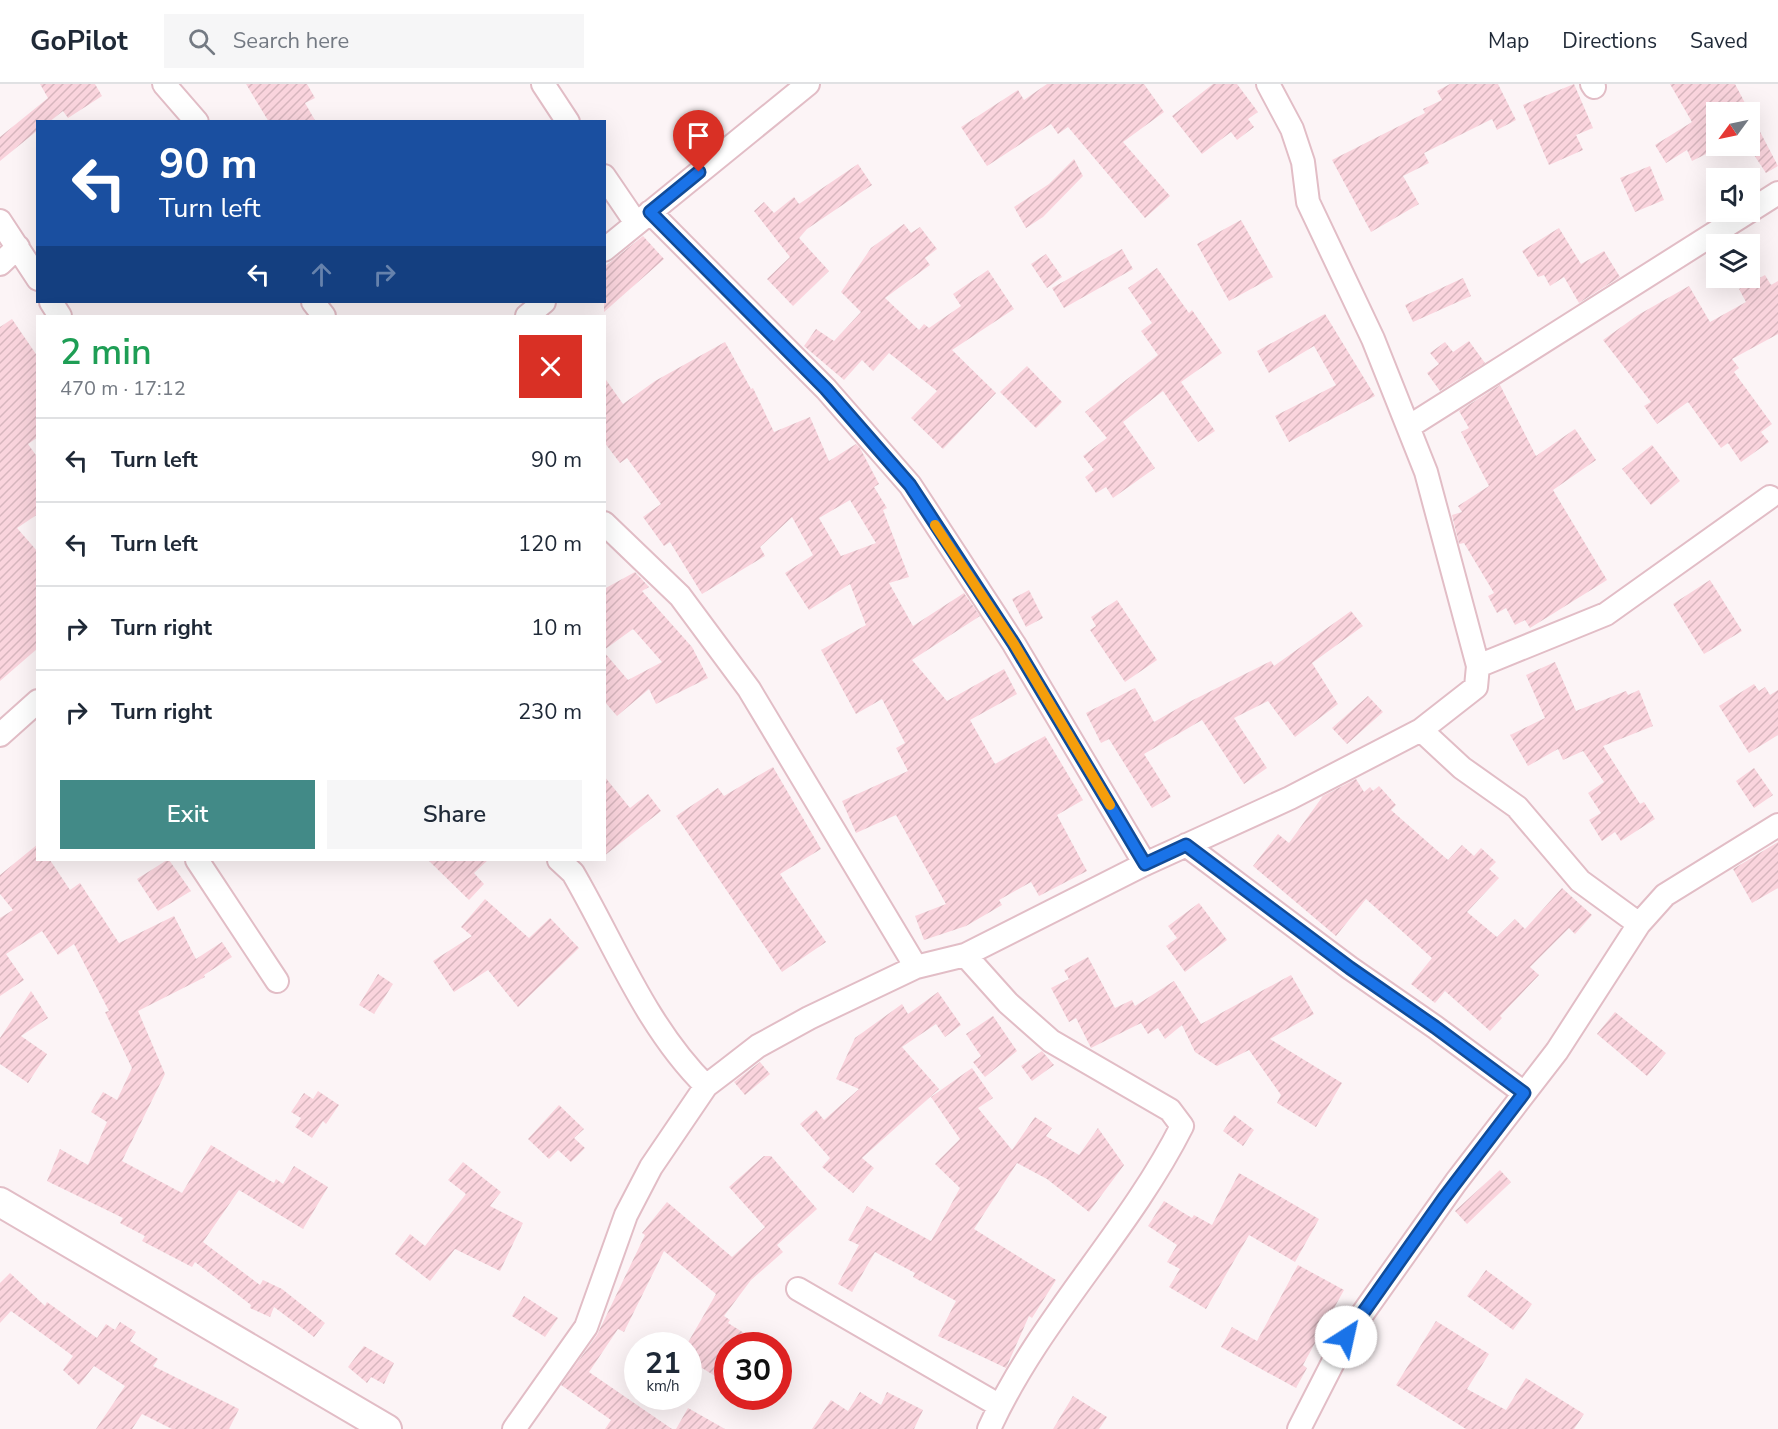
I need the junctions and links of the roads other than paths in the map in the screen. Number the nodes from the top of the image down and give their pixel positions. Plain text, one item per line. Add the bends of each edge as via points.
1 (164, 84) edge
2 (543, 84) edge
3 (808, 84) edge
4 (1268, 84) edge
5 (195, 120) edge
6 (567, 120) edge
7 (606, 178) edge
8 (1778, 193) edge
9 (643, 217) junction
10 (0, 221) edge
11 (18, 247) junction
12 (606, 248) edge
13 (0, 264) edge
14 (36, 276) edge
15 (314, 303) edge
16 (543, 303) edge
17 (323, 315) edge
18 (528, 315) edge
19 (1410, 426) junction
20 (1770, 497) dead end
21 (606, 525) edge
22 (1478, 666) junction
23 (36, 703) edge
24 (1421, 730) junction
25 (0, 735) edge
26 (1778, 825) edge
27 (1186, 845) junction
28 (198, 861) edge
29 (560, 861) edge
30 (1145, 864) junction
31 (1639, 924) junction
32 (965, 955) junction
33 (916, 967) junction
34 (277, 981) dead end
35 (706, 1086) junction
36 (1524, 1093) junction
37 (0, 1202) edge
38 (798, 1289) dead end
39 (999, 1406) junction
40 (387, 1429) edge
41 (514, 1429) edge
42 (989, 1429) edge
43 (1299, 1429) edge

1 - 5 street
2 - 6 street
3 - 9 street
4 - 19 street via 1292,129 1303,162 1308,202
7 - 9 street
8 - 19 street
9 - 12 street
9 - 30 street via 826,389 910,485 1014,644
10 - 11 street
11 - 13 street
11 - 14 street
15 - 17 street
16 - 18 street
19 - 22 street
20 - 22 street via 1606,614
21 - 33 street via 680,596 749,689
22 - 24 street via 1476,687
23 - 25 street
24 - 27 street via 1290,798
24 - 31 street via 1462,768 1517,807 1580,881
26 - 31 street via 1665,895
27 - 30 street
27 - 36 street
28 - 34 street
29 - 35 street via 573,873 675,1051
30 - 32 street
31 - 36 street via 1557,1051
32 - 33 street
32 - 39 street via 1008,1003 1051,1041 1170,1110 1182,1126 1163,1162 1052,1321
33 - 35 street via 758,1046
35 - 41 street via 675,1129 626,1215 586,1327
36 - 43 street via 1346,1337
37 - 40 street
38 - 39 street
39 - 42 street

